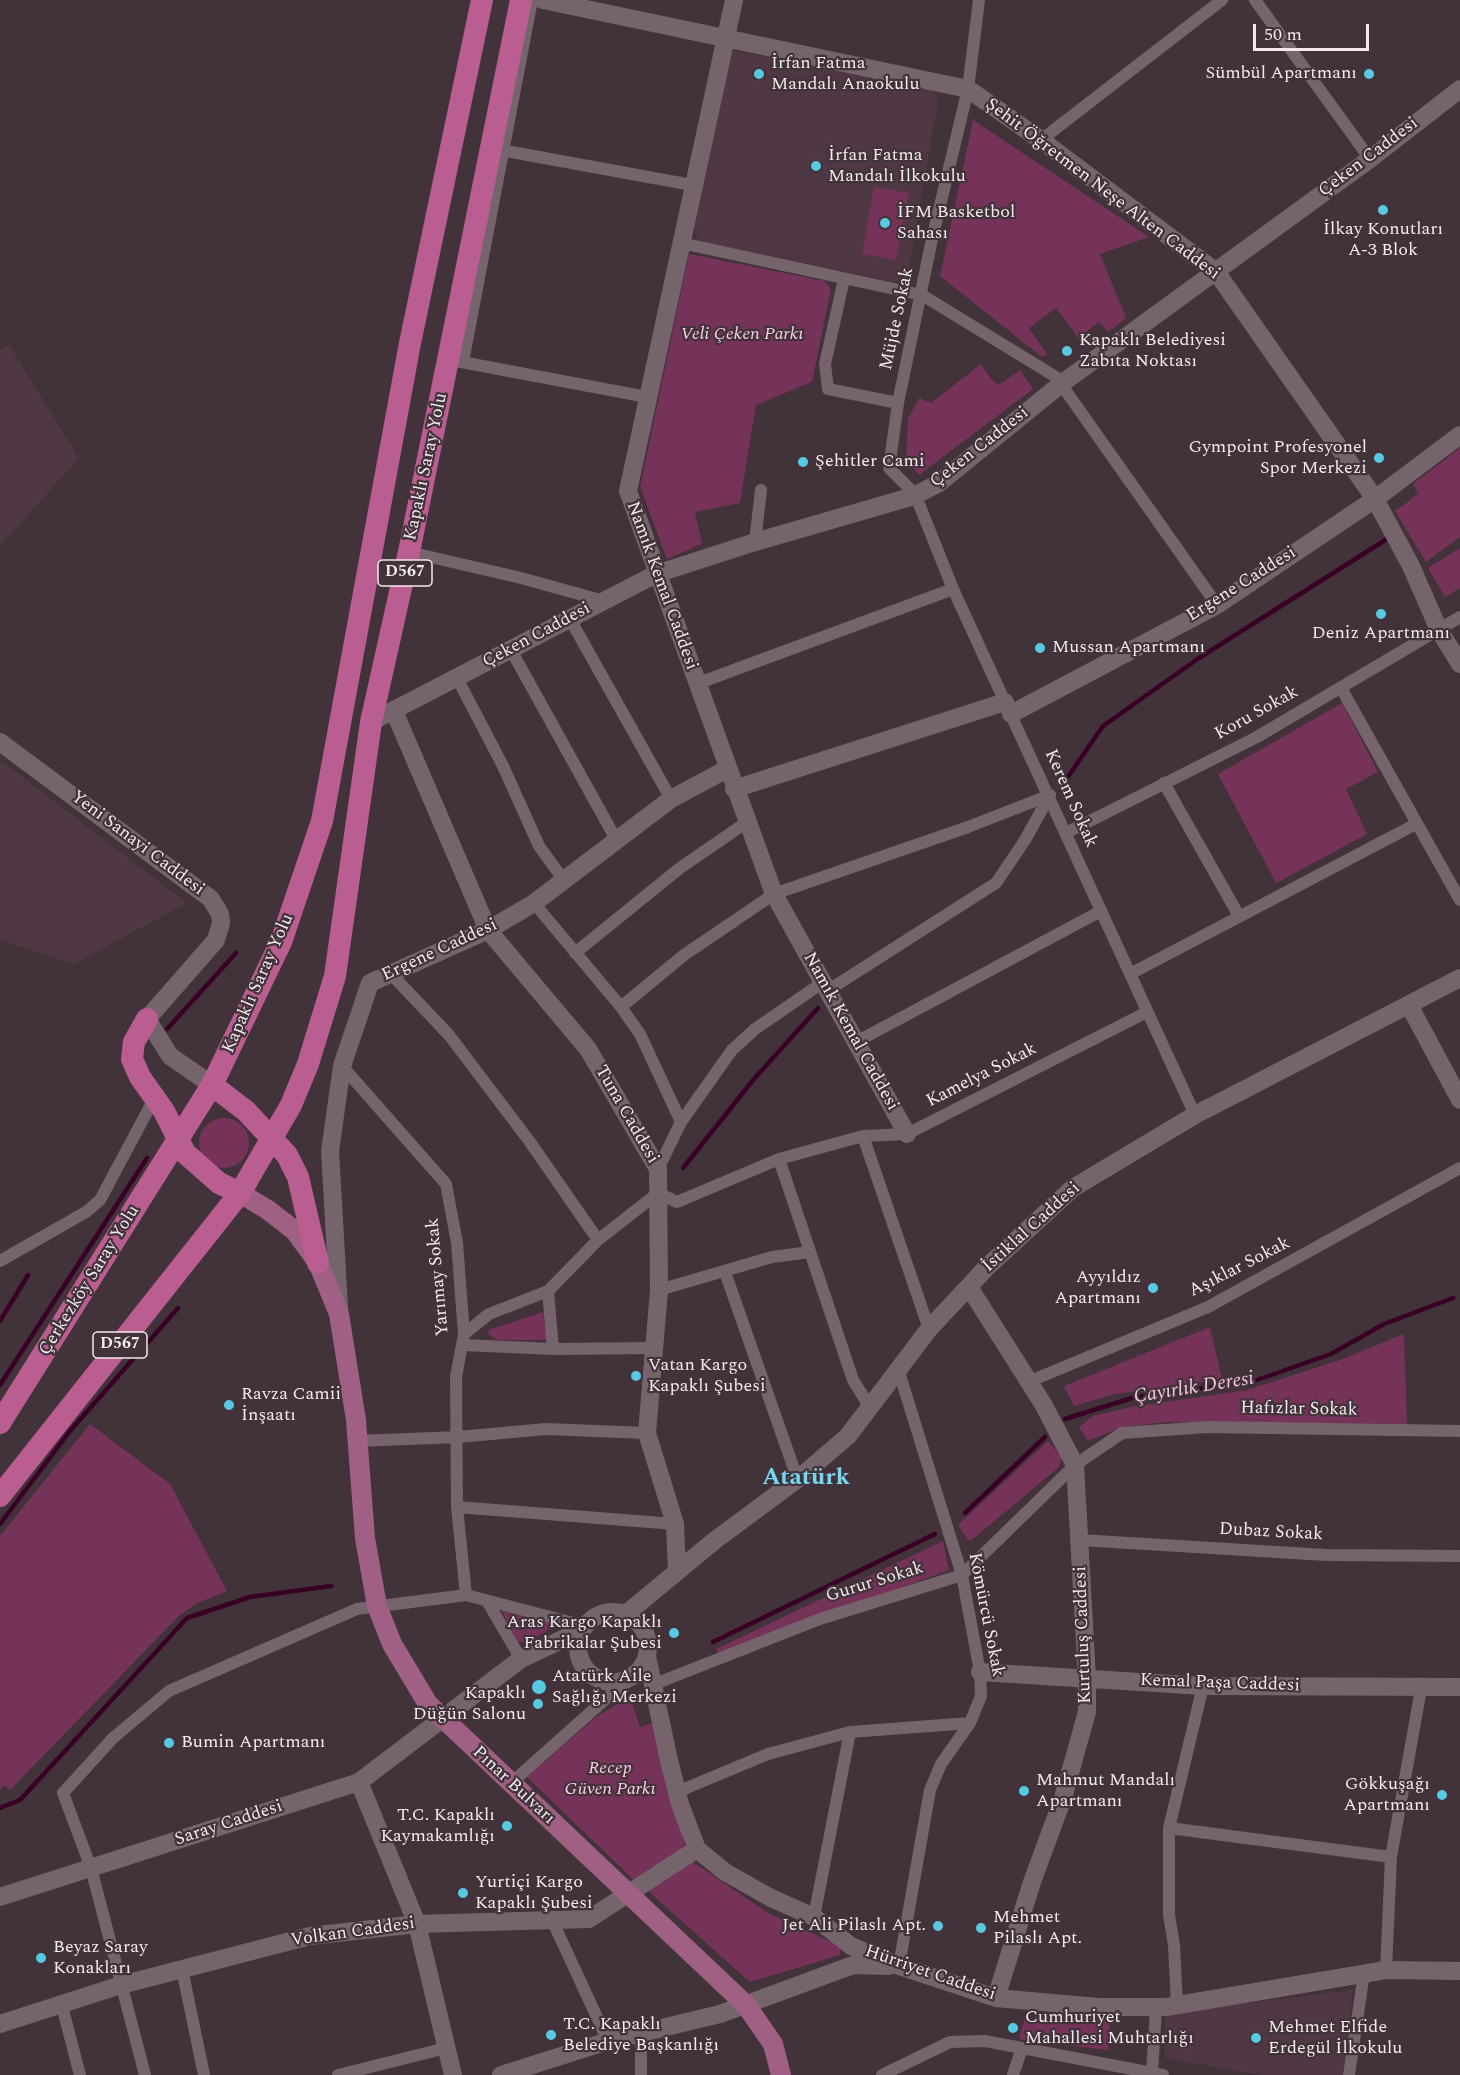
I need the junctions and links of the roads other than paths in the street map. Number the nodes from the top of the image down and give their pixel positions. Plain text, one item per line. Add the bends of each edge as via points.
1 (482, 0) edge
2 (521, 0) edge
3 (532, 0) edge
4 (543, 0) edge
5 (734, 0) edge
6 (979, 0) edge
7 (1222, 0) edge
8 (1255, 0) edge
9 (726, 38) junction
10 (968, 89) junction
11 (1460, 89) edge
12 (1041, 140) junction
13 (497, 149) junction
14 (1370, 159) junction
15 (692, 185) junction
16 (681, 243) junction
17 (1215, 271) junction
18 (844, 279) junction
19 (922, 295) junction
20 (456, 361) junction
21 (1061, 384) junction
22 (647, 397) junction
23 (898, 403) junction
24 (1460, 435) edge
25 (761, 490) dead end
26 (914, 496) junction
27 (1375, 499) junction
28 (755, 542) junction
29 (409, 552) junction
30 (656, 574) junction
31 (953, 589) junction
32 (604, 601) junction
33 (1217, 605) junction
34 (1460, 617) edge
35 (570, 619) junction
36 (1439, 630) junction
37 (511, 650) junction
38 (1460, 664) edge
39 (457, 678) junction
40 (696, 684) junction
41 (1341, 687) junction
42 (1008, 708) junction
43 (394, 711) junction
44 (371, 722) junction
45 (0, 742) edge
46 (727, 769) junction
47 (1164, 783) junction
48 (734, 789) junction
49 (1050, 795) junction
50 (671, 799) junction
51 (747, 822) junction
52 (1416, 824) junction
53 (1066, 833) junction
54 (617, 840) junction
55 (563, 879) junction
56 (774, 894) junction
57 (1460, 900) edge
58 (534, 903) junction
59 (1101, 911) junction
60 (1239, 916) junction
61 (488, 930) junction
62 (575, 952) junction
63 (391, 974) junction
64 (1130, 974) junction
65 (1460, 978) edge
66 (824, 987) junction
67 (1409, 1005) junction
68 (621, 1007) junction
69 (1147, 1011) junction
70 (147, 1019) junction
71 (856, 1042) junction
72 (342, 1066) junction
73 (212, 1086) junction
74 (154, 1099) junction
75 (1460, 1100) edge
76 (1195, 1115) junction
77 (681, 1122) junction
78 (907, 1134) junction
79 (863, 1136) junction
80 (180, 1139) junction
81 (273, 1139) junction
82 (779, 1159) junction
83 (1460, 1168) edge
84 (658, 1169) junction
85 (240, 1193) junction
86 (658, 1193) junction
87 (598, 1240) junction
88 (810, 1252) junction
89 (0, 1261) edge
90 (318, 1263) junction
91 (725, 1272) junction
92 (969, 1287) junction
93 (659, 1290) junction
94 (548, 1291) junction
95 (339, 1314) junction
96 (929, 1329) junction
97 (464, 1340) junction
98 (654, 1348) junction
99 (553, 1349) junction
100 (899, 1372) junction
101 (1028, 1382) junction
102 (871, 1409) junction
103 (0, 1423) edge
104 (1460, 1431) edge
105 (647, 1433) junction
106 (458, 1437) junction
107 (358, 1441) junction
108 (1075, 1465) junction
109 (800, 1478) junction
110 (0, 1496) edge
111 (456, 1507) junction
112 (675, 1524) junction
113 (1080, 1540) junction
114 (1460, 1556) edge
115 (677, 1572) junction
116 (963, 1575) junction
117 (466, 1595) junction
118 (487, 1601) junction
119 (377, 1606) junction
120 (626, 1614) junction
121 (583, 1628) junction
122 (647, 1656) junction
123 (521, 1659) junction
124 (980, 1672) junction
125 (1087, 1678) junction
126 (628, 1679) junction
127 (652, 1684) junction
128 (1203, 1686) junction
129 (1460, 1688) edge
130 (1421, 1689) junction
131 (441, 1718) junction
132 (970, 1722) junction
133 (850, 1732) junction
134 (358, 1782) junction
135 (510, 1784) junction
136 (677, 1791) junction
137 (1169, 1828) junction
138 (697, 1850) junction
139 (1391, 1857) junction
140 (91, 1868) junction
141 (629, 1895) junction
142 (0, 1897) edge
143 (814, 1917) junction
144 (552, 1920) junction
145 (417, 1924) junction
146 (900, 1966) junction
147 (183, 1969) junction
148 (1386, 1970) junction
149 (1460, 1971) edge
150 (1364, 1973) junction
151 (121, 1985) junction
152 (996, 1998) junction
153 (61, 2002) junction
154 (746, 2005) junction
155 (1177, 2005) junction
156 (1156, 2007) junction
157 (0, 2024) edge
158 (641, 2032) junction
159 (608, 2041) junction
160 (446, 2048) junction
161 (1022, 2048) junction
162 (1123, 2071) edge
163 (1157, 2074) edge
164 (80, 2075) edge
165 (144, 2075) edge
166 (204, 2075) edge
167 (338, 2075) edge
168 (453, 2075) edge
169 (501, 2075) edge
170 (641, 2075) edge
171 (781, 2075) edge
172 (882, 2075) edge
173 (1013, 2075) edge
174 (1349, 2075) edge

1 - 73 highway, Kapaklı Saray Yolu / D567 via 410,343 322,821 281,942
2 - 13 highway, Kapaklı Saray Yolu / D567
3 - 13 street
4 - 9 street, Şehit Öğretmen Neşe Alten Caddesi
5 - 9 street, Namık Kemal Caddesi
6 - 10 street, Müjde Sokak
7 - 12 street
8 - 14 street
9 - 10 street, Şehit Öğretmen Neşe Alten Caddesi
9 - 15 street, Namık Kemal Caddesi
10 - 12 street, Şehit Öğretmen Neşe Alten Caddesi
10 - 19 street, Müjde Sokak
11 - 14 street, Çeken Caddesi
12 - 17 street, Şehit Öğretmen Neşe Alten Caddesi
13 - 15 street
13 - 20 highway, Kapaklı Saray Yolu / D567
14 - 17 street, Çeken Caddesi
15 - 16 street, Namık Kemal Caddesi
16 - 18 street
16 - 22 street, Namık Kemal Caddesi
17 - 21 street, Çeken Caddesi
17 - 27 street, Şehit Öğretmen Neşe Alten Caddesi
18 - 19 street
18 - 23 street via 825,364 828,389
19 - 21 street via 1056,377
19 - 23 street, Müjde Sokak
20 - 22 street
20 - 29 highway, Kapaklı Saray Yolu / D567
21 - 26 street, Çeken Caddesi via 939,483
21 - 33 street
22 - 30 street, Namık Kemal Caddesi via 628,491
23 - 26 street, Müjde Sokak via 889,468
24 - 27 street, Ergene Caddesi
25 - 28 street
26 - 28 street, Çeken Caddesi
26 - 31 street, Kerem Sokak
27 - 33 street, Ergene Caddesi
27 - 36 street, Şehit Öğretmen Neşe Alten Caddesi
28 - 30 street, Çeken Caddesi
29 - 32 street
29 - 44 highway, Kapaklı Saray Yolu / D567
30 - 32 street, Çeken Caddesi
30 - 40 street, Namık Kemal Caddesi
31 - 40 street
31 - 42 street, Kerem Sokak
32 - 35 street, Çeken Caddesi
33 - 42 street, Ergene Caddesi
34 - 36 street, Koru Sokak
35 - 37 street, Çeken Caddesi
35 - 50 street
36 - 38 street, Şehit Öğretmen Neşe Alten Caddesi
36 - 41 street, Koru Sokak
37 - 39 street, Çeken Caddesi
37 - 54 street
39 - 43 street, Çeken Caddesi
39 - 55 street via 539,846
40 - 46 street, Namık Kemal Caddesi
41 - 47 street, Koru Sokak via 1257,737
41 - 52 street
42 - 48 street, Ergene Caddesi
42 - 49 street, Kerem Sokak
43 - 44 street, Çeken Caddesi
43 - 61 street, Tuna Caddesi
44 - 81 highway, Kapaklı Saray Yolu / D567 via 335,976 308,1064
45 - 70 street, Yeni Sanayi Caddesi via 195,885 212,899 220,914 220,931 210,949
46 - 48 street, Namık Kemal Caddesi
46 - 50 street, Ergene Caddesi
47 - 53 street, Koru Sokak
47 - 60 street
48 - 51 street, Namık Kemal Caddesi
49 - 53 street, Kerem Sokak
49 - 56 street
49 - 66 street via 996,883
50 - 54 street, Ergene Caddesi
51 - 56 street, Namık Kemal Caddesi
51 - 62 street via 680,868
52 - 57 street
52 - 60 street
53 - 59 street, Kerem Sokak
54 - 55 street, Ergene Caddesi
55 - 58 street, Ergene Caddesi
56 - 66 street, Namık Kemal Caddesi
56 - 68 street via 684,955
58 - 61 street, Ergene Caddesi
58 - 62 street
59 - 64 street, Kerem Sokak
59 - 71 street
60 - 64 street
61 - 63 street, Ergene Caddesi
61 - 84 street, Tuna Caddesi via 588,1049
62 - 68 street
63 - 72 street, Ergene Caddesi via 370,984
63 - 87 street via 449,1035
64 - 69 street, Kerem Sokak
65 - 67 street, İstiklal Caddesi
66 - 71 street, Namık Kemal Caddesi
66 - 77 street via 755,1029 732,1050
67 - 75 street
67 - 76 street, İstiklal Caddesi
68 - 77 street via 640,1034
69 - 76 street, Kerem Sokak
69 - 78 street, Kamelya Sokak
70 - 73 street via 170,1056
70 - 74 highway via 134,1042 132,1059
71 - 78 street, Namık Kemal Caddesi
72 - 95 street, Ergene Caddesi via 330,1151
72 - 97 street, Yarımay Sokak via 446,1184 457,1243
73 - 80 highway, D567
73 - 81 highway
74 - 80 highway
74 - 89 street via 100,1200
76 - 92 street, İstiklal Caddesi via 1073,1188
77 - 84 street
78 - 79 street, Kamelya Sokak
79 - 82 street, Kamelya Sokak
79 - 96 street
80 - 85 highway via 185,1153 200,1169
80 - 103 highway, Çerkezköy Saray Yolu / D567
81 - 85 highway, D567
81 - 90 highway via 298,1177
82 - 86 street, Kamelya Sokak via 678,1202
82 - 88 street
83 - 101 street, Aşıklar Sokak via 1208,1307
84 - 86 street, Tuna Caddesi
85 - 90 main road, Pınar Bulvarı via 295,1231
85 - 110 highway, D567
86 - 87 street
86 - 93 street, Tuna Caddesi
87 - 94 street
88 - 91 street via 772,1257
88 - 102 street via 853,1380
90 - 95 main road, Pınar Bulvarı
91 - 93 street
91 - 109 street
92 - 96 street, İstiklal Caddesi
92 - 101 street, Kurtuluş Caddesi
93 - 98 street, Tuna Caddesi
94 - 97 street via 489,1314
94 - 99 street
95 - 107 main road, Pınar Bulvarı
96 - 100 street, İstiklal Caddesi
97 - 99 street
97 - 106 street, Yarımay Sokak via 456,1377
98 - 99 street
98 - 105 street, Tuna Caddesi
100 - 102 street, İstiklal Caddesi
100 - 116 street, Kömürcü Sokak
101 - 108 street, Kurtuluş Caddesi
102 - 109 street, İstiklal Caddesi via 848,1436
104 - 108 street, Hafızlar Sokak via 1207,1426 1122,1433
105 - 106 street via 546,1429
105 - 112 street, Tuna Caddesi
106 - 107 street
106 - 111 street, Yarımay Sokak
107 - 119 main road, Pınar Bulvarı via 366,1538
108 - 113 street, Kurtuluş Caddesi
108 - 116 street, Gurur Sokak
109 - 115 street, İstiklal Caddesi
111 - 112 street
111 - 117 street, Yarımay Sokak
112 - 115 street, Tuna Caddesi
113 - 114 street, Dubaz Sokak via 1326,1555
113 - 125 street, Kurtuluş Caddesi
115 - 120 street
116 - 124 street, Kömürcü Sokak
116 - 127 street, Gurur Sokak via 820,1619
117 - 118 street
117 - 119 street
118 - 121 street
118 - 123 street
119 - 131 main road, Pınar Bulvarı via 392,1644 428,1704
119 - 140 street via 357,1609 316,1625 169,1691 113,1738 63,1793
120 - 121 street via 603,1613
120 - 122 street via 635,1619 647,1636
121 - 123 street
121 - 126 street via 578,1648 586,1669 605,1681
122 - 126 street via 643,1666
122 - 127 street
123 - 131 street
124 - 125 street, Kemal Paşa Caddesi
124 - 132 street, Kömürcü Sokak via 981,1696
125 - 128 street, Kemal Paşa Caddesi
125 - 152 street, Kurtuluş Caddesi via 1087,1712 1063,1798
126 - 135 street
127 - 136 street
128 - 130 street, Kemal Paşa Caddesi
128 - 137 street
129 - 130 street, Kemal Paşa Caddesi
130 - 139 street
131 - 134 street, Saray Caddesi
131 - 135 main road, Pınar Bulvarı
132 - 133 street
132 - 146 street, Kömürcü Sokak via 941,1764 930,1790
133 - 136 street via 768,1754
133 - 143 street
134 - 140 street, Saray Caddesi
134 - 145 street
135 - 141 main road, Pınar Bulvarı
136 - 138 street
137 - 139 street
137 - 155 street via 1169,1915
138 - 141 street, Volkan Caddesi
138 - 143 street, Hürriyet Caddesi via 725,1872
139 - 148 street
140 - 142 street, Saray Caddesi
140 - 151 street
141 - 144 street, Volkan Caddesi via 589,1919
141 - 154 main road, Pınar Bulvarı
143 - 146 street, Hürriyet Caddesi via 852,1946
144 - 145 street, Volkan Caddesi
144 - 159 street
145 - 147 street, Volkan Caddesi via 310,1936
145 - 160 street
146 - 152 street, Hürriyet Caddesi
146 - 154 street via 854,1965
147 - 151 street, Volkan Caddesi
147 - 166 street
148 - 149 street, Hürriyet Caddesi
148 - 150 street, Hürriyet Caddesi
150 - 155 street, Hürriyet Caddesi
150 - 174 street
151 - 153 street, Volkan Caddesi
151 - 165 street
152 - 156 street, Hürriyet Caddesi via 1099,2007
153 - 157 street, Volkan Caddesi
153 - 164 street
154 - 158 street
154 - 171 main road, Pınar Bulvarı via 773,2044
155 - 156 street, Hürriyet Caddesi
156 - 163 street
158 - 159 street
158 - 170 street
159 - 169 street
160 - 167 street
160 - 168 street
161 - 162 street
161 - 172 street via 985,2041 950,2042
161 - 173 street
162 - 163 street

